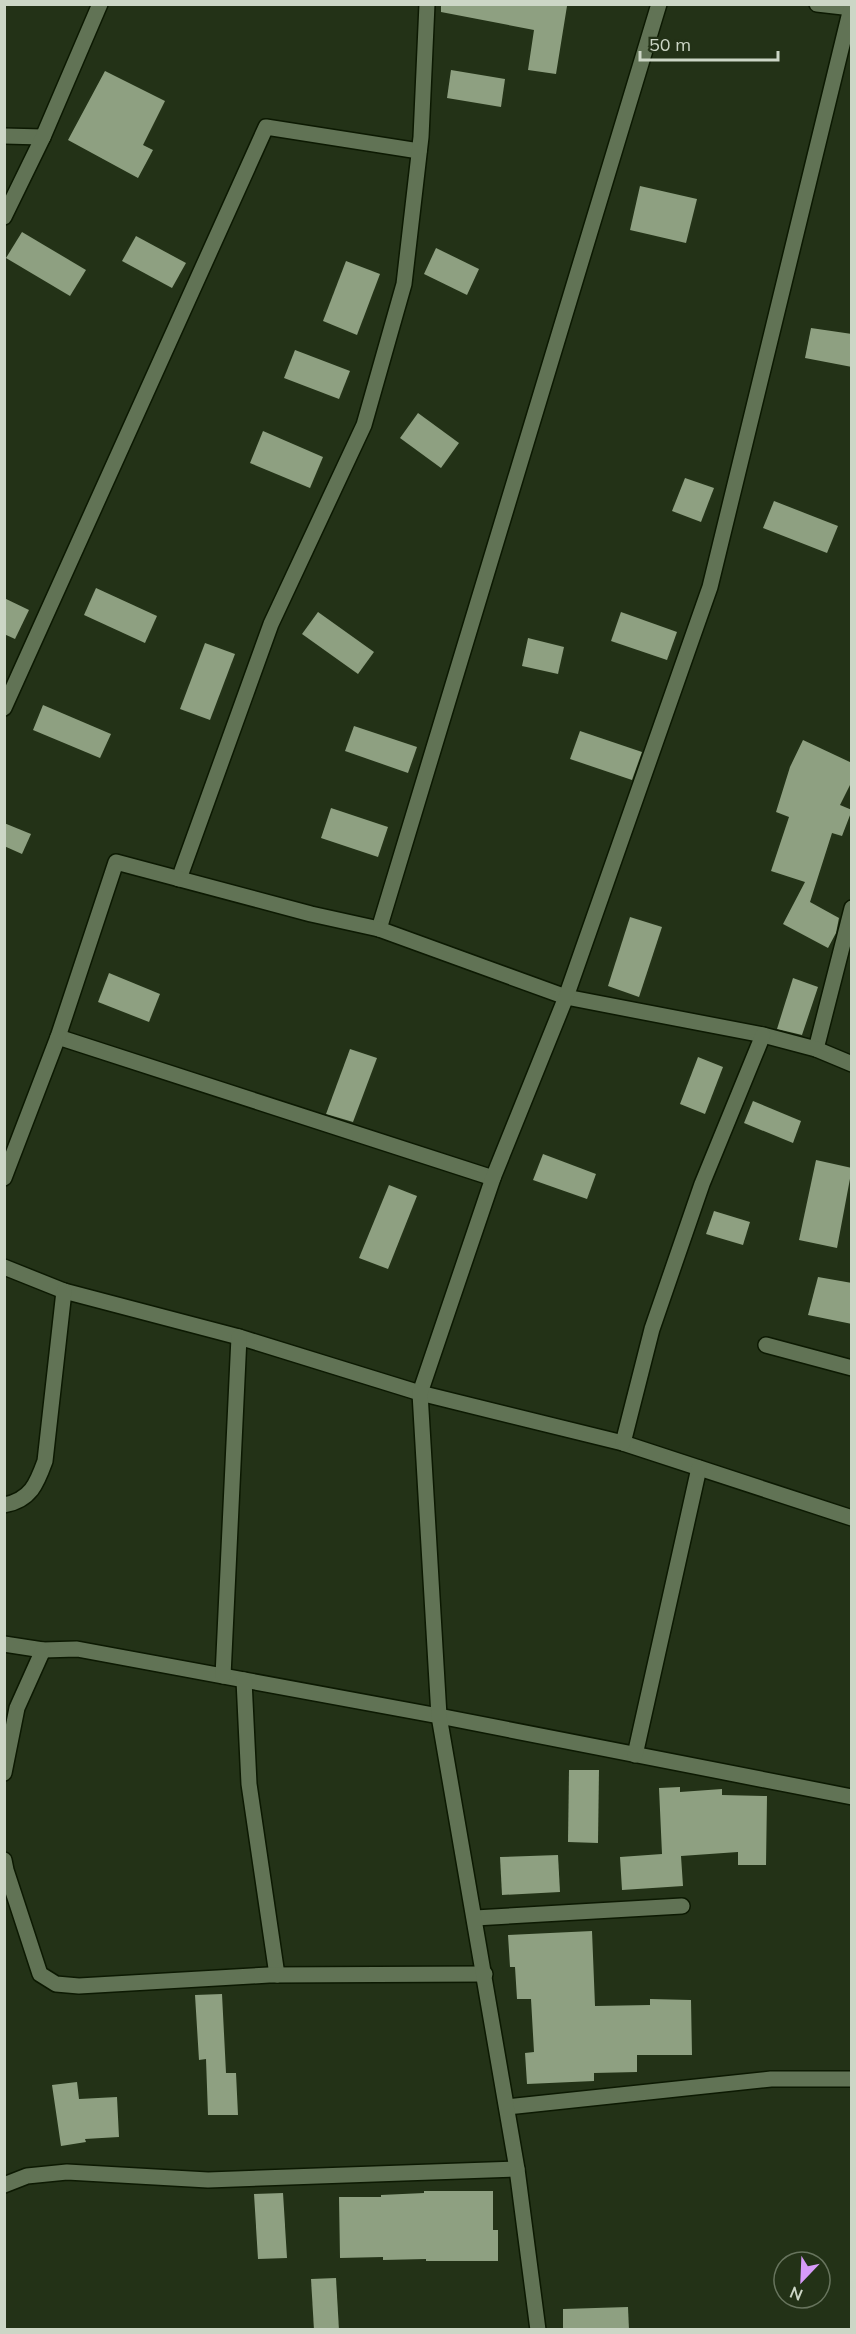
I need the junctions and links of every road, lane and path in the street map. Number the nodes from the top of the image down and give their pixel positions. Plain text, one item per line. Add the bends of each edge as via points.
1 (100, 4) edge
2 (427, 4) edge
3 (659, 4) edge
4 (817, 4) edge
5 (851, 8) edge
6 (4, 136) edge
7 (43, 137) junction
8 (419, 151) junction
9 (4, 217) edge
10 (4, 708) edge
11 (179, 879) junction
12 (852, 908) edge
13 (379, 929) junction
14 (566, 997) junction
15 (763, 1035) junction
16 (58, 1037) junction
17 (816, 1049) junction
18 (852, 1064) edge
19 (4, 1178) edge
20 (493, 1178) junction
21 (4, 1267) edge
22 (64, 1290) junction
23 (238, 1337) junction
24 (766, 1345) dead end
25 (852, 1368) edge
26 (420, 1393) junction
27 (623, 1443) junction
28 (699, 1468) junction
29 (4, 1505) edge
30 (852, 1518) edge
31 (4, 1644) edge
32 (43, 1650) junction
33 (223, 1676) junction
34 (244, 1680) junction
35 (439, 1716) junction
36 (635, 1755) junction
37 (4, 1773) edge
38 (852, 1797) edge
39 (4, 1860) edge
40 (682, 1906) dead end
41 (475, 1917) junction
42 (485, 1974) junction
43 (278, 1975) junction
44 (852, 2079) edge
45 (507, 2107) junction
46 (517, 2169) junction
47 (4, 2185) edge
48 (538, 2330) edge

1 - 7 street
2 - 8 street
3 - 13 street
4 - 5 street
5 - 14 street via 710,587
6 - 7 street
7 - 9 street
8 - 10 street via 266,127
8 - 11 street via 404,284 364,425 271,624
11 - 13 street
11 - 16 street via 116,862
12 - 17 street
13 - 14 street
14 - 15 street
14 - 20 street
15 - 17 street
15 - 27 street via 702,1184 659,1307
16 - 19 street
16 - 20 street
17 - 18 street
20 - 26 street
21 - 22 street
22 - 23 street
22 - 29 street via 45,1461 35,1487 14,1503
23 - 26 street
23 - 33 street
24 - 25 street
26 - 27 street
26 - 35 street
27 - 28 street
28 - 30 street
28 - 36 street
31 - 32 street
32 - 33 street via 77,1649
32 - 37 street via 17,1708
33 - 34 street
34 - 35 street
34 - 43 street via 249,1784
35 - 36 street
35 - 41 street
36 - 38 street
39 - 43 street via 40,1974 56,1984
40 - 41 street
41 - 42 street
42 - 43 street
42 - 45 street
44 - 45 street via 771,2079
45 - 46 street
46 - 47 street via 208,2180 67,2172 27,2176
46 - 48 street

